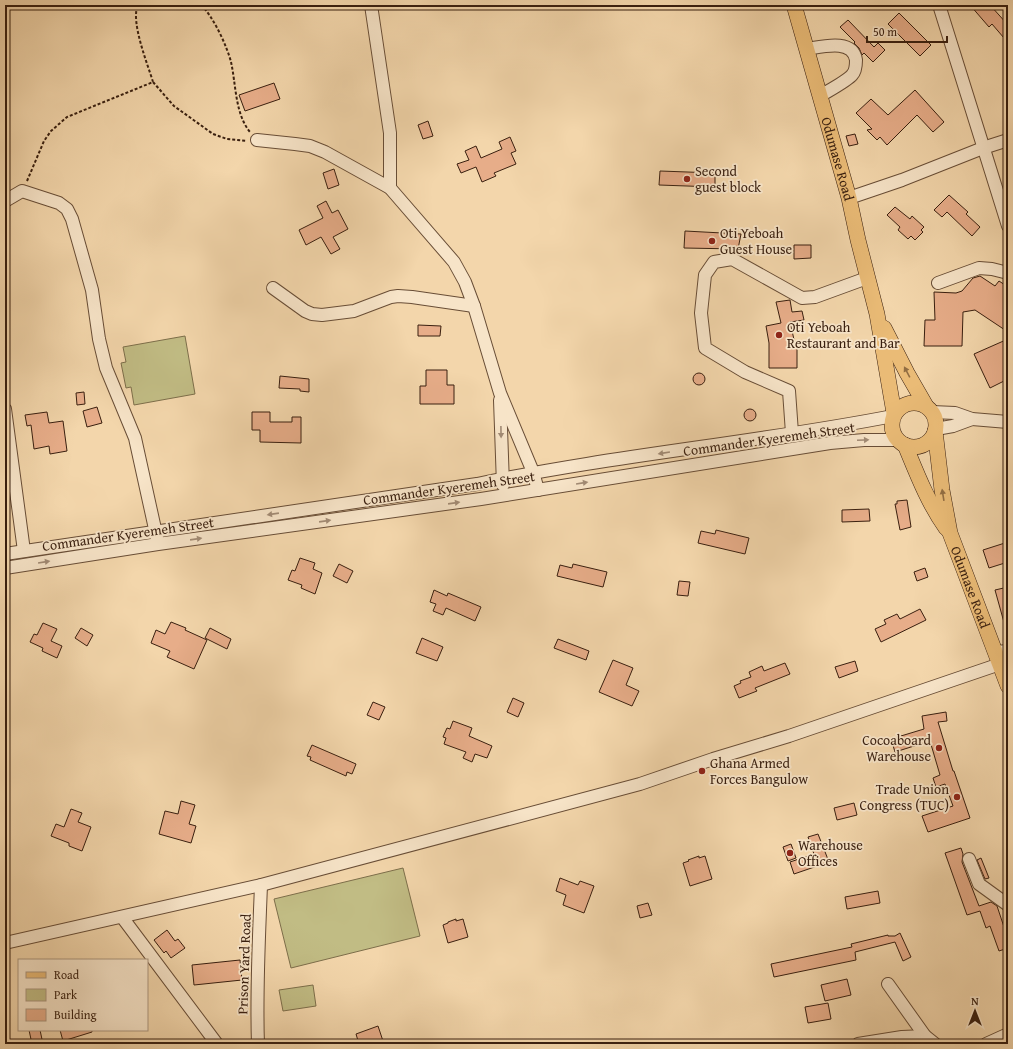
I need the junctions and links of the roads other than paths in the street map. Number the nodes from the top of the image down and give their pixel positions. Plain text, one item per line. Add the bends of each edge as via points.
1 (371, 5) edge
2 (794, 5) edge
3 (939, 5) edge
4 (807, 49) junction
5 (820, 96) junction
6 (256, 140) road end
7 (1008, 140) edge
8 (983, 148) junction
9 (390, 188) junction
10 (849, 198) junction
11 (5, 201) edge
12 (1008, 226) edge
13 (1008, 274) edge
14 (867, 278) junction
15 (938, 283) dead end
16 (273, 288) dead end
17 (474, 306) junction
18 (877, 314) junction
19 (500, 393) junction
20 (5, 409) edge
21 (929, 409) junction
22 (894, 414) junction
23 (972, 419) junction
24 (1008, 422) edge
25 (936, 430) junction
26 (792, 433) junction
27 (901, 443) junction
28 (533, 472) junction
29 (502, 479) junction
30 (538, 490) junction
31 (505, 495) junction
32 (156, 531) junction
33 (950, 534) junction
34 (158, 544) junction
35 (24, 551) junction
36 (5, 554) edge
37 (5, 568) edge
38 (1001, 656) edge
39 (1008, 686) edge
40 (969, 860) dead end
41 (262, 885) junction
42 (1008, 905) edge
43 (122, 917) junction
44 (5, 943) edge
45 (888, 984) dead end
46 (1008, 1034) edge
47 (925, 1036) junction
48 (217, 1044) edge
49 (258, 1044) edge
50 (858, 1044) edge
51 (935, 1044) edge
52 (986, 1044) edge

1 - 9 street via 390,133
2 - 4 main road, Odumase Road
3 - 8 street
4 - 5 main road, Odumase Road
4 - 5 street via 845,46 856,60 852,75
5 - 10 main road, Odumase Road
6 - 9 street via 302,145 325,152
7 - 8 street
8 - 10 street
8 - 12 street
9 - 17 street via 454,262
10 - 14 main road, Odumase Road
11 - 32 street via 22,191 59,203 67,209 92,290 106,368 135,438
13 - 15 street via 979,268
14 - 18 main road, Odumase Road
14 - 26 street via 815,297 802,298 732,259 714,262 705,275 701,313 705,348 745,372 788,391
16 - 17 street via 305,311 322,315 354,311 398,296
17 - 19 street
21 -> 18 main road, Odumase Road via 907,373
18 - 22 main road, Odumase Road
19 - 28 street
19 -> 29 street
20 - 35 street
21 - 22 main road via 918,403 909,403 900,406
21 - 23 street
21 - 25 main road via 936,420
22 - 26 street, Commander Kyeremeh Street
22 - 27 main road via 891,428
23 - 24 street
23 - 25 street
25 - 27 main road via 927,443 920,446 912,447
33 -> 25 main road, Odumase Road via 942,490
26 -> 28 street, Commander Kyeremeh Street
30 -> 27 street, Commander Kyeremeh Street via 830,443 864,440
27 - 33 main road, Odumase Road via 929,501
28 - 29 street, Commander Kyeremeh Street
28 - 30 street
29 - 31 street
29 -> 32 street, Commander Kyeremeh Street
30 - 31 street, Commander Kyeremeh Street
34 -> 31 street, Commander Kyeremeh Street
32 - 34 street
32 - 35 street, Commander Kyeremeh Street
33 - 38 main road, Odumase Road
37 -> 34 street, Commander Kyeremeh Street
35 - 36 street, Commander Kyeremeh Street
38 - 39 main road, Odumase Road
38 - 41 street via 788,736 640,784
40 - 42 street via 979,884
41 - 43 street
41 - 49 street, Prison Yard Road
43 - 44 street
43 - 48 street
45 - 47 street
46 - 52 street
47 - 50 street
47 - 51 street

